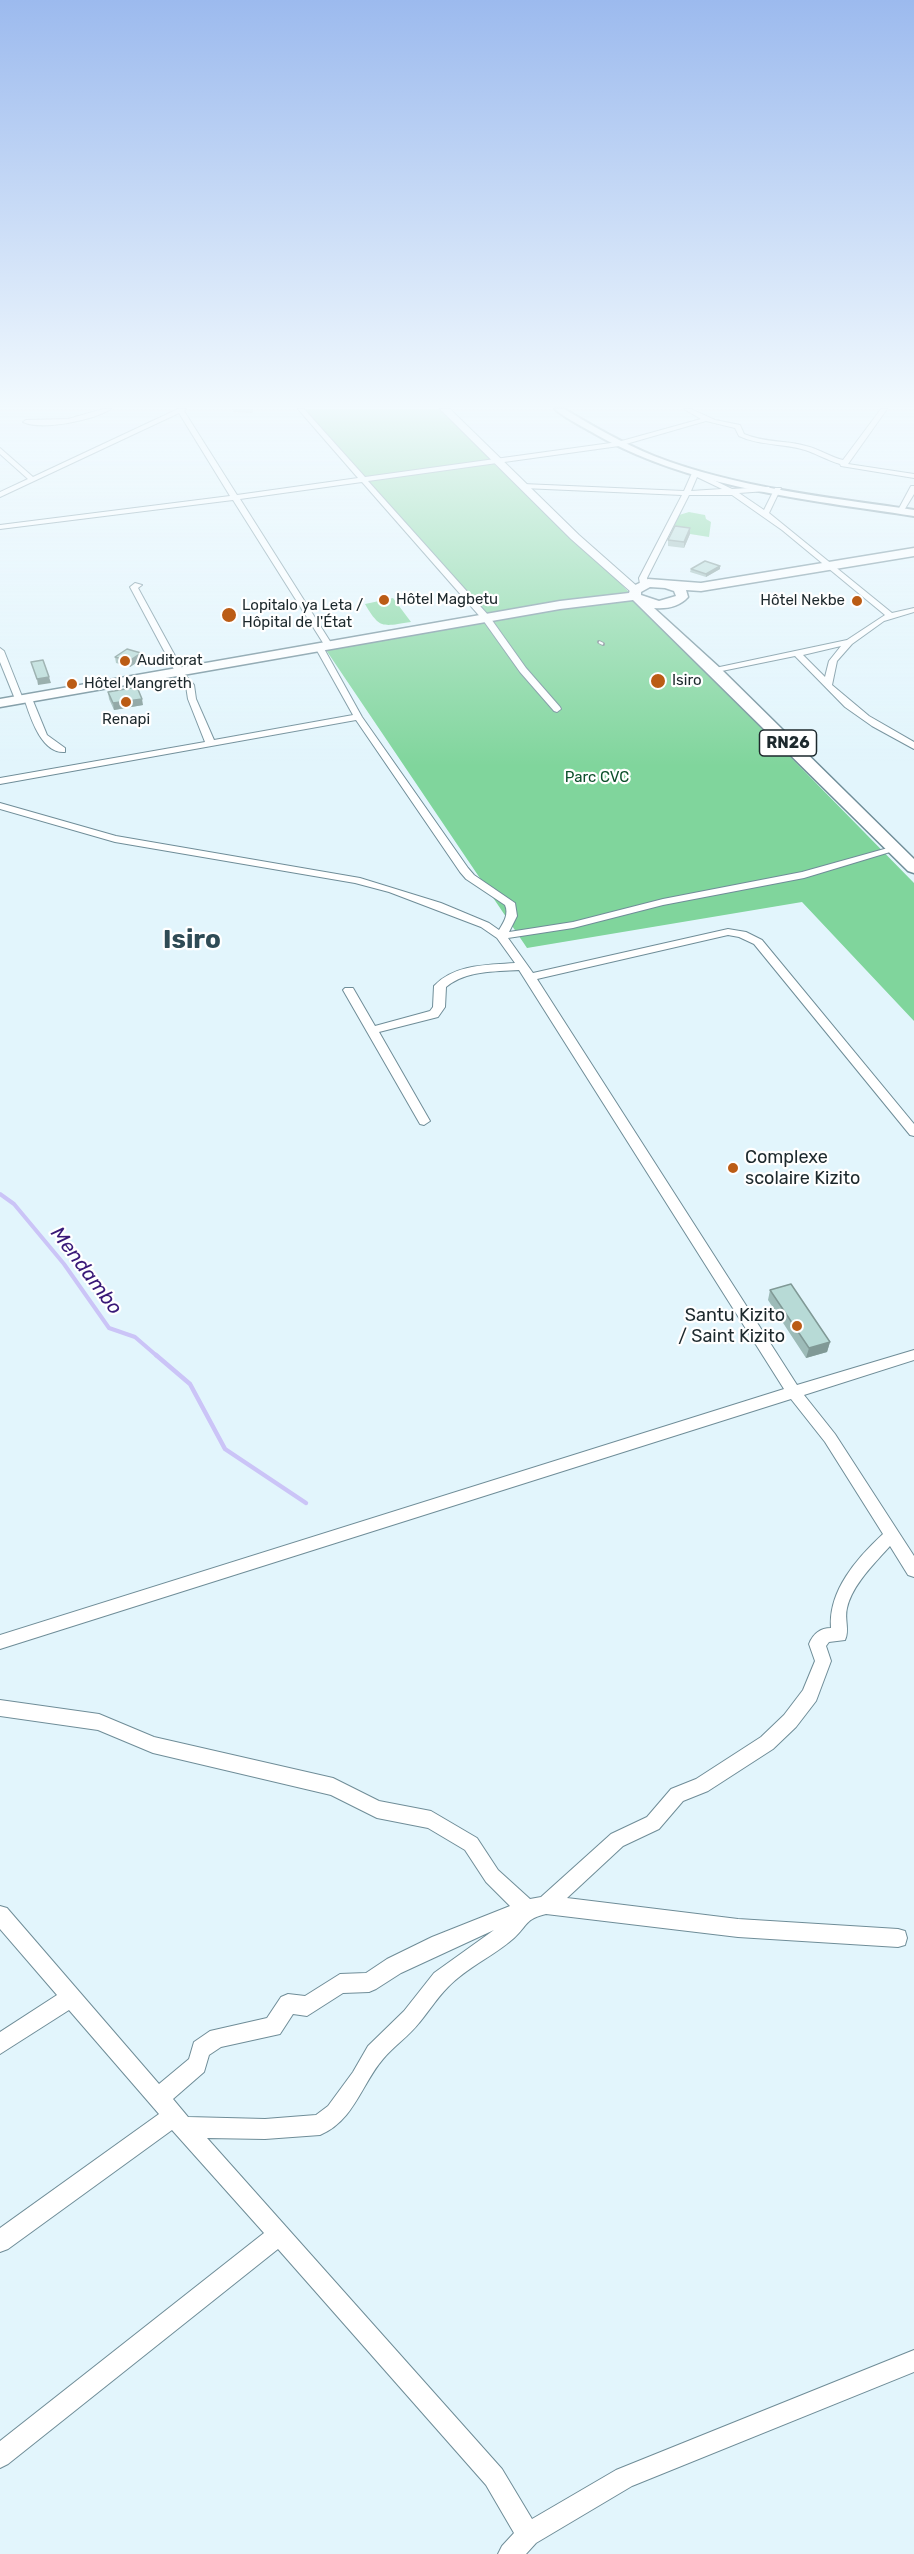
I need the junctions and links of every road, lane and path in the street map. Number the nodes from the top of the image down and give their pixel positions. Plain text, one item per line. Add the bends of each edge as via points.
1 (254, 528) edge
2 (407, 528) edge
3 (565, 528) edge
4 (667, 528) edge
5 (783, 528) edge
6 (914, 552) edge
7 (831, 565) junction
8 (669, 584) junction
9 (138, 585) dead end
10 (701, 587) junction
11 (641, 588) junction
12 (679, 599) junction
13 (914, 610) edge
14 (890, 615) junction
15 (486, 618) junction
16 (660, 622) junction
17 (850, 642) junction
18 (324, 647) junction
19 (1, 654) edge
20 (798, 655) junction
21 (715, 671) junction
22 (180, 672) junction
23 (829, 684) junction
24 (24, 698) junction
25 (0, 703) edge
26 (557, 709) dead end
27 (358, 717) junction
28 (211, 744) junction
29 (914, 746) edge
30 (62, 750) dead end
31 (0, 781) edge
32 (0, 806) edge
33 (895, 849) junction
34 (914, 868) edge
35 (501, 936) junction
36 (526, 971) junction
37 (349, 990) dead end
38 (373, 1030) junction
39 (424, 1121) dead end
40 (914, 1132) edge
41 (914, 1355) edge
42 (795, 1394) junction
43 (891, 1536) junction
44 (914, 1570) edge
45 (0, 1641) edge
46 (0, 1708) edge
47 (537, 1907) junction
48 (0, 1916) edge
49 (898, 1938) dead end
50 (70, 1998) junction
51 (0, 2044) edge
52 (158, 2098) junction
53 (179, 2122) junction
54 (280, 2234) junction
55 (0, 2241) edge
56 (914, 2361) edge
57 (0, 2456) edge
58 (528, 2535) junction
59 (510, 2554) edge

1 - 18 street
2 - 15 street
3 - 11 main road via 621,578
4 - 11 street
5 - 7 street
6 - 7 main road
7 - 10 main road
7 - 14 street
8 - 10 main road
8 - 11 main road
8 - 12 main road via 680,589
9 - 22 street via 134,587
10 - 12 main road
11 - 12 main road via 659,604
11 - 15 main road
11 - 16 main road, RN26
12 - 16 main road
13 - 14 street
14 - 17 street
15 - 18 main road
15 - 26 street
16 - 21 main road, RN26
17 - 20 street
17 - 23 street via 828,669
18 - 22 main road
18 - 27 street
19 - 24 street
20 - 21 street
20 - 23 street
21 - 33 main road, RN26
22 - 24 main road
22 - 28 street via 190,685
23 - 29 street via 839,697 880,728
24 - 25 main road
24 - 30 street via 43,736
27 - 28 street
27 - 35 street via 464,870 510,903 512,916
28 - 31 street
32 - 35 street via 115,839 368,883 458,913
33 - 34 main road, RN26
33 - 35 street via 804,874 663,902 573,925
35 - 36 street
36 - 38 street via 454,975 440,986 434,1014
36 - 40 street via 728,932 742,934 758,942 774,959
36 - 42 street
37 - 38 street
38 - 39 street
41 - 42 street
42 - 43 street via 830,1438
42 - 45 street via 553,1466
43 - 44 street
43 - 47 street via 874,1550 845,1592 839,1608 839,1635 825,1635 817,1644 823,1661 810,1695 790,1720 767,1743 702,1785 677,1795 652,1822 617,1840
46 - 47 street via 99,1722 153,1744 333,1787 377,1809 431,1820 471,1844 492,1876
47 - 49 street via 738,1928
47 - 52 street via 438,1944 369,1983 340,1984 307,2006 288,2004 273,2027 217,2038 201,2049 197,2064
47 - 53 street via 441,1980 411,2018 375,2053 335,2113 320,2125 265,2129
48 - 50 street
50 - 51 street
50 - 52 street
52 - 53 street
53 - 54 street
53 - 55 street
54 - 57 street
54 - 58 street via 494,2477
56 - 58 street via 624,2478
58 - 59 street

